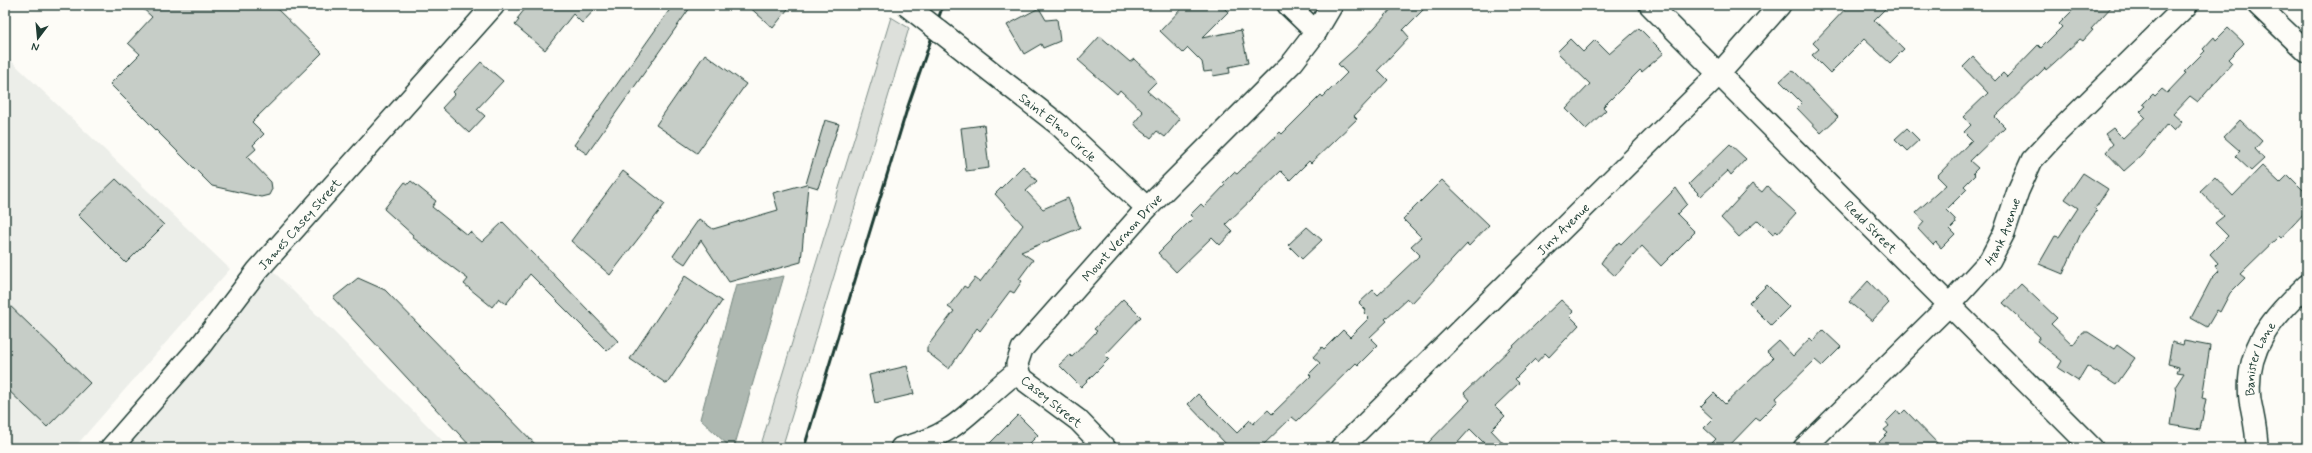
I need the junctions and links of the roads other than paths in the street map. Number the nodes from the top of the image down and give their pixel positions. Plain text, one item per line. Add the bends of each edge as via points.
1 (494, 5) edge
2 (906, 5) edge
3 (1288, 5) edge
4 (1332, 5) edge
5 (1650, 5) edge
6 (1780, 5) edge
7 (2187, 5) edge
8 (2258, 5) edge
9 (1316, 32) junction
10 (2307, 52) edge
11 (1719, 74) junction
12 (1147, 208) junction
13 (2307, 285) edge
14 (1949, 305) junction
15 (1018, 371) junction
16 (111, 448) edge
17 (901, 448) edge
18 (1105, 448) edge
19 (1341, 448) edge
20 (1804, 448) edge
21 (2092, 448) edge
22 (2257, 448) edge

1 - 16 street, James Casey Street via 257,271 201,345
2 - 12 street, Saint Elmo Circle, bridge via 1060,125
3 - 9 street
4 - 9 street, Mount Vernon Drive
5 - 11 street, Redd Street
6 - 11 street, Jinx Avenue
7 - 14 street, Hank Avenue via 2057,132 2032,160 2004,233 1990,260
8 - 10 street
9 - 12 street, Mount Vernon Drive via 1282,74
11 - 14 street, Redd Street
11 - 19 street, Jinx Avenue
12 - 15 street, Mount Vernon Drive via 1022,349 1018,357
13 - 22 street, Banister Lane via 2281,311 2261,337 2252,360 2249,380
14 - 20 street, Hank Avenue
14 - 21 street, Redd Street
15 - 17 street via 1000,384 958,424 931,439
15 - 18 street, Casey Street via 1025,383 1078,420

